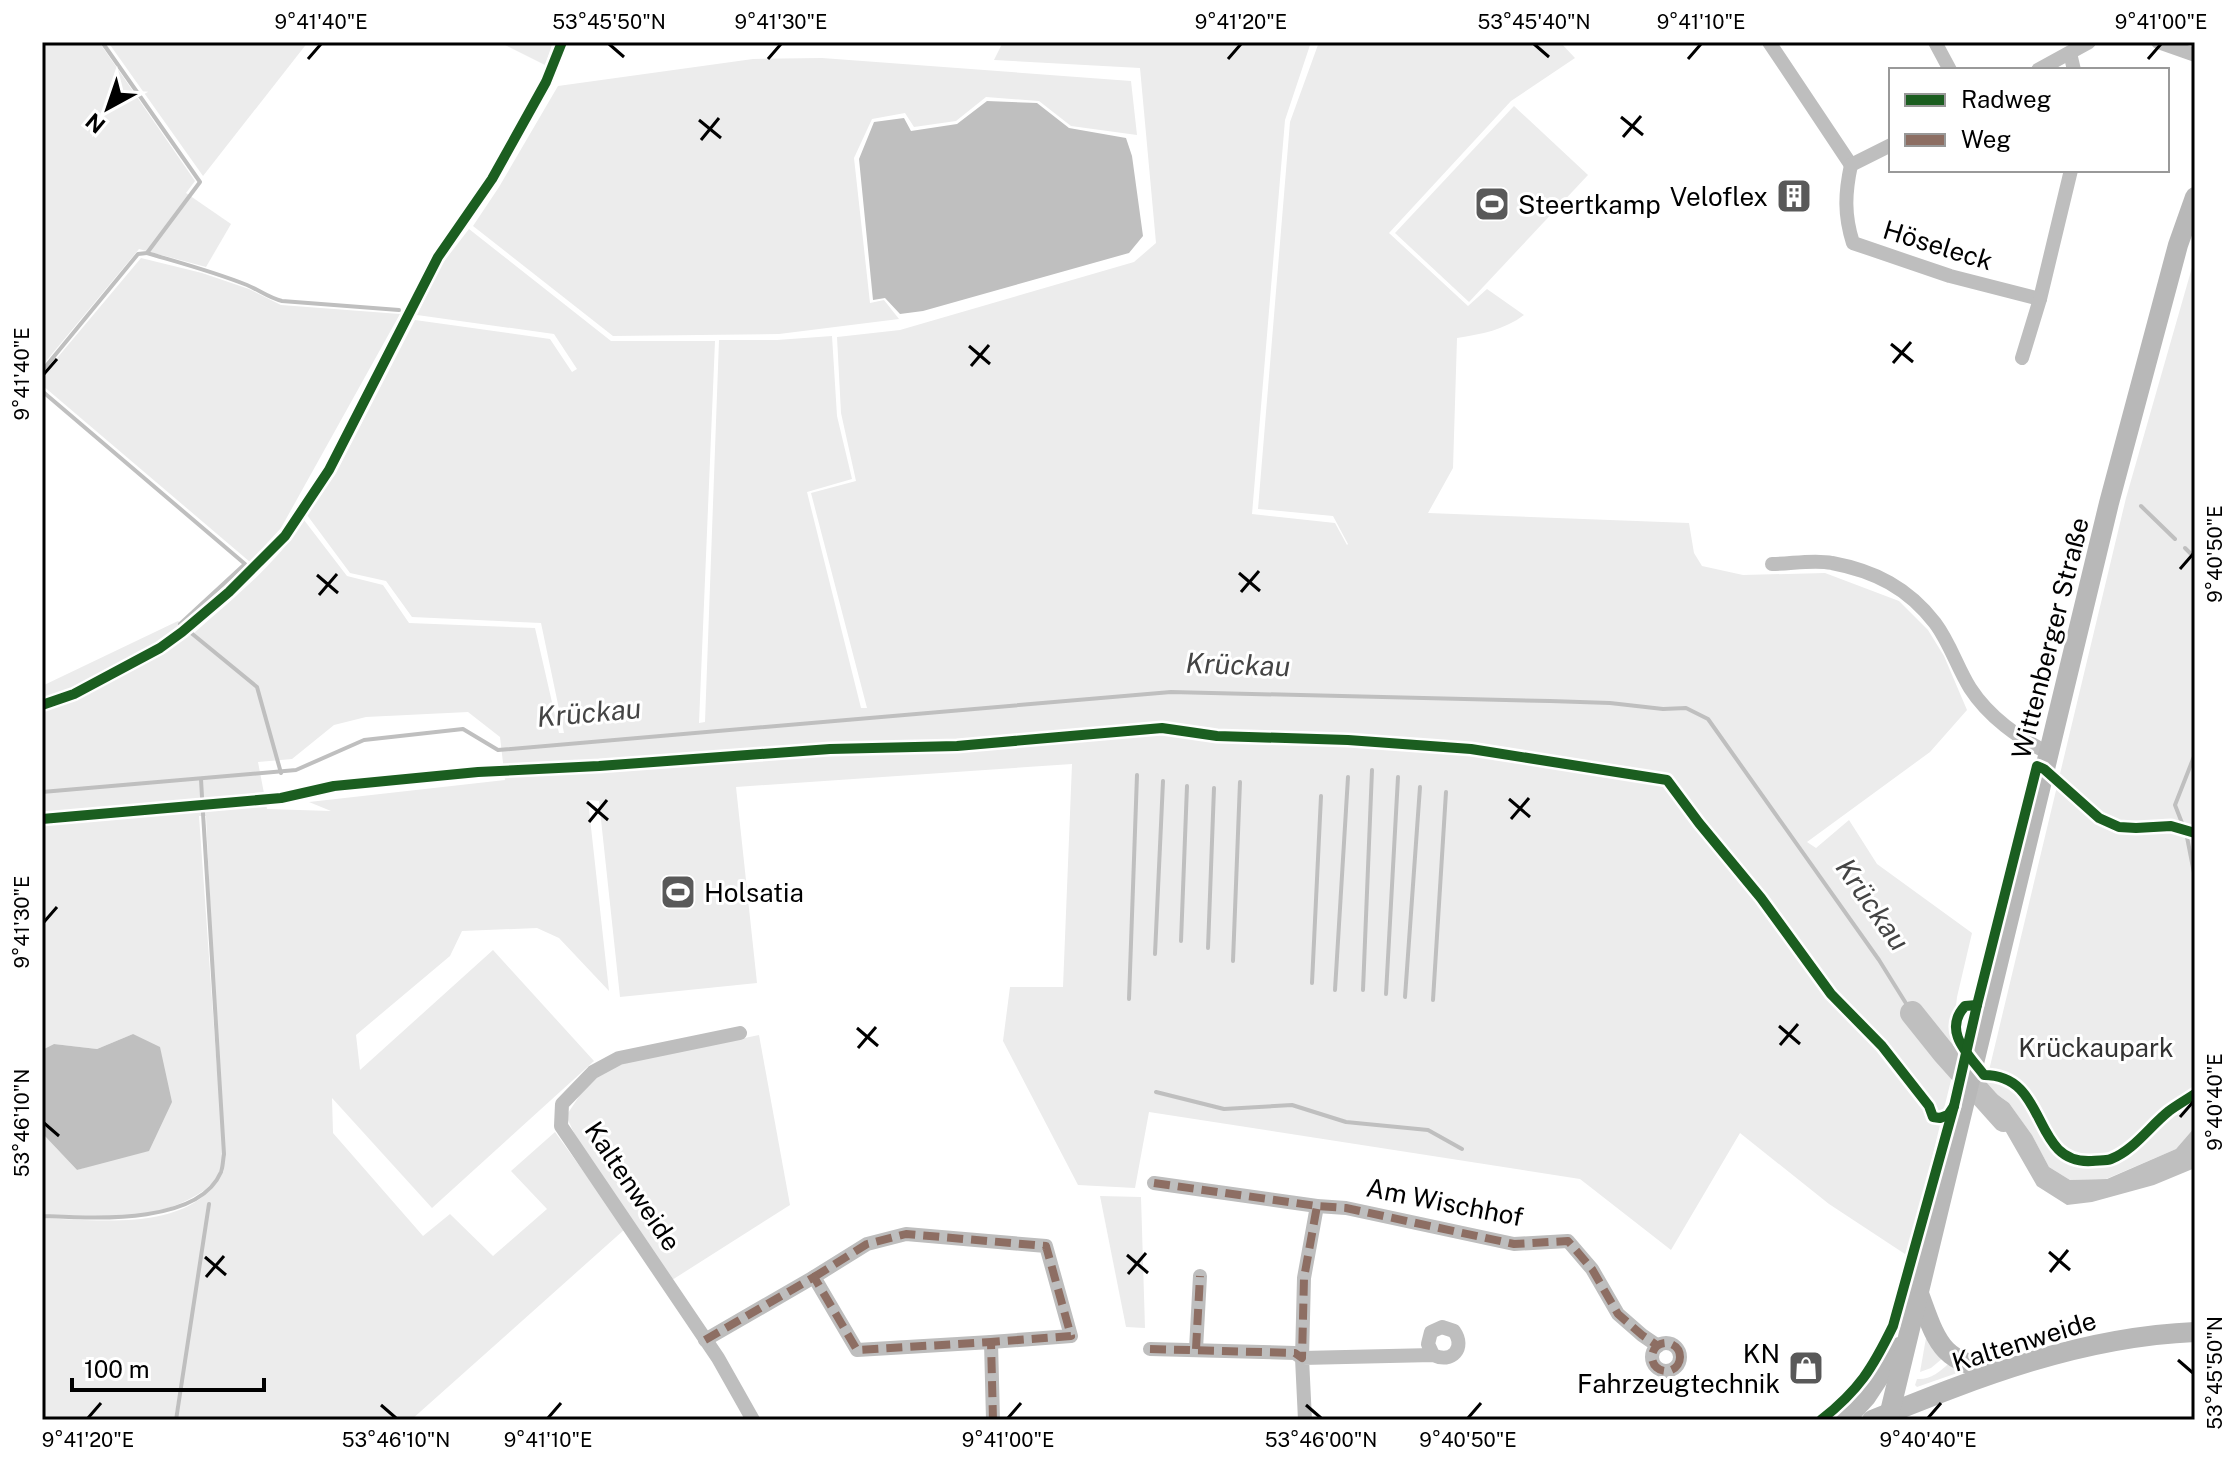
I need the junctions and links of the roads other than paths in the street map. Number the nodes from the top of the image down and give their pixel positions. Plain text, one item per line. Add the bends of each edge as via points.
1 (1769, 42) edge
2 (1935, 42) edge
3 (2089, 42) edge
4 (2158, 42) edge
5 (2070, 53) junction
6 (2195, 55) edge
7 (1949, 68) edge
8 (2042, 68) edge
9 (2074, 68) edge
10 (1889, 146) edge
11 (1851, 165) junction
12 (2071, 172) edge
13 (2195, 197) edge
14 (2040, 299) junction
15 (2022, 358) dead end
16 (1772, 564) dead end
17 (2049, 753) junction
18 (740, 1033) dead end
19 (1154, 1183) dead end
20 (1317, 1206) junction
21 (1200, 1276) dead end
22 (814, 1277) junction
23 (1918, 1291) junction
24 (1909, 1330) junction
25 (2195, 1332) edge
26 (705, 1340) junction
27 (991, 1342) junction
28 (1658, 1346) dead end
29 (1150, 1349) dead end
30 (1196, 1349) junction
31 (1433, 1355) dead end
32 (1302, 1358) junction
33 (2003, 1370) junction
34 (1883, 1418) edge
35 (753, 1420) edge
36 (993, 1420) edge
37 (1305, 1420) edge
38 (1845, 1420) edge

1 - 11 street
2 - 7 street
3 - 5 street
4 - 6 street
5 - 8 street
5 - 9 street
10 - 11 street
11 - 14 street, Höseleck via 1845,192 1853,243
12 - 14 street
13 - 17 main road, Wittenberger Straße via 2109,503
14 - 15 street
16 - 17 street via 1830,562 1905,591 1935,623 1986,709
17 - 23 main road, Wittenberger Straße
18 - 26 street, Kaltenweide via 619,1058 593,1072 562,1104 561,1126
19 - 20 street, Am Wischhof
20 - 28 street, Am Wischhof via 1514,1244 1568,1241 1618,1314
20 - 32 street via 1304,1278
21 - 30 street
22 - 26 street
22 - 27 street via 857,1350
22 - 27 street via 867,1244 906,1234 1046,1246 1071,1336
23 - 24 main road, Wittenberger Straße
23 - 33 main road via 1946,1351 1966,1364
24 - 34 main road, Wittenberger Straße
24 - 38 main road
25 - 33 main road, Kaltenweide via 2118,1339
26 - 35 street, Kaltenweide
27 - 36 street
29 - 30 street
30 - 32 street via 1295,1353
31 - 32 street
32 - 37 street
33 - 34 main road, Kaltenweide

